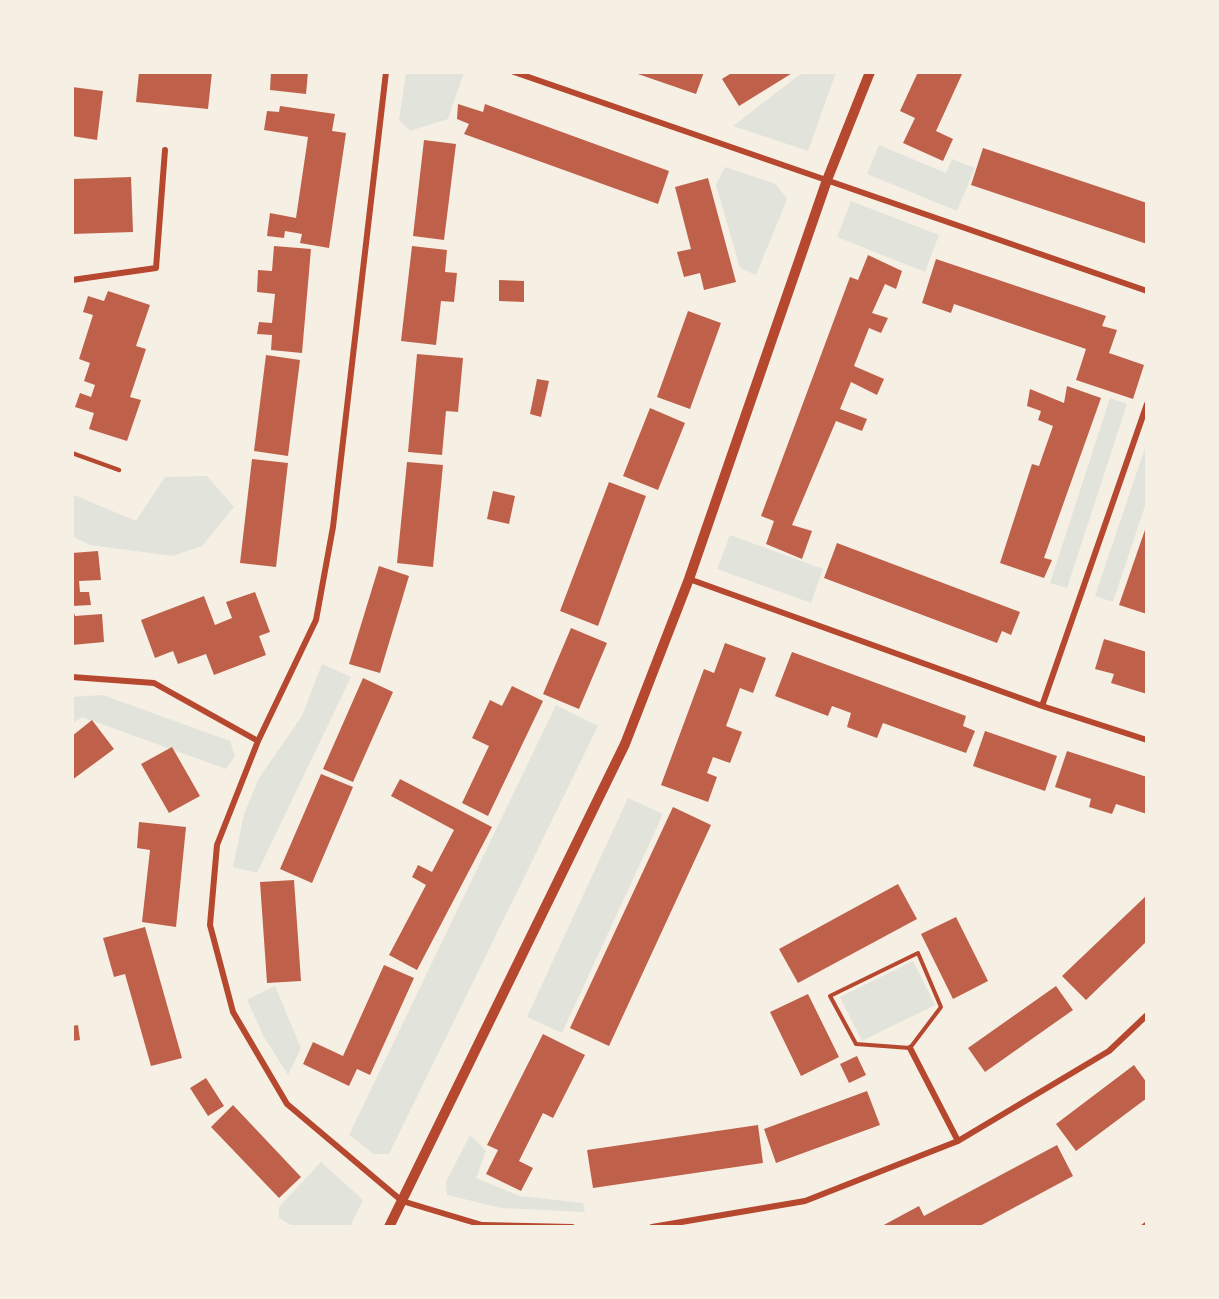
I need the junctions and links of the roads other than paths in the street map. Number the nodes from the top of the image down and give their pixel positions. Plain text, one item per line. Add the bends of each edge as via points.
1 (386, 72) edge
2 (513, 72) edge
3 (870, 72) edge
4 (165, 150) dead end
5 (827, 180) junction
6 (72, 280) edge
7 (1147, 291) edge
8 (1147, 404) edge
9 (72, 453) edge
10 (118, 470) dead end
11 (689, 579) junction
12 (72, 677) edge
13 (1042, 706) junction
14 (1147, 740) edge
15 (258, 741) junction
16 (1147, 1015) edge
17 (910, 1048) road end
18 (958, 1141) junction
19 (402, 1201) junction
20 (389, 1227) edge
21 (572, 1227) edge
22 (652, 1227) edge

1 - 15 street via 333,527 316,620
2 - 5 street
3 - 5 street
4 - 6 street via 156,268
5 - 7 street
5 - 11 street
8 - 13 street
9 - 10 lane
11 - 13 street
11 - 19 street via 625,744
12 - 15 street via 154,683
13 - 14 street
15 - 19 street via 217,845 210,925 233,1012 287,1104
16 - 18 street via 1109,1051
17 - 18 street
18 - 22 street via 805,1201
19 - 20 street
19 - 21 street via 482,1225

